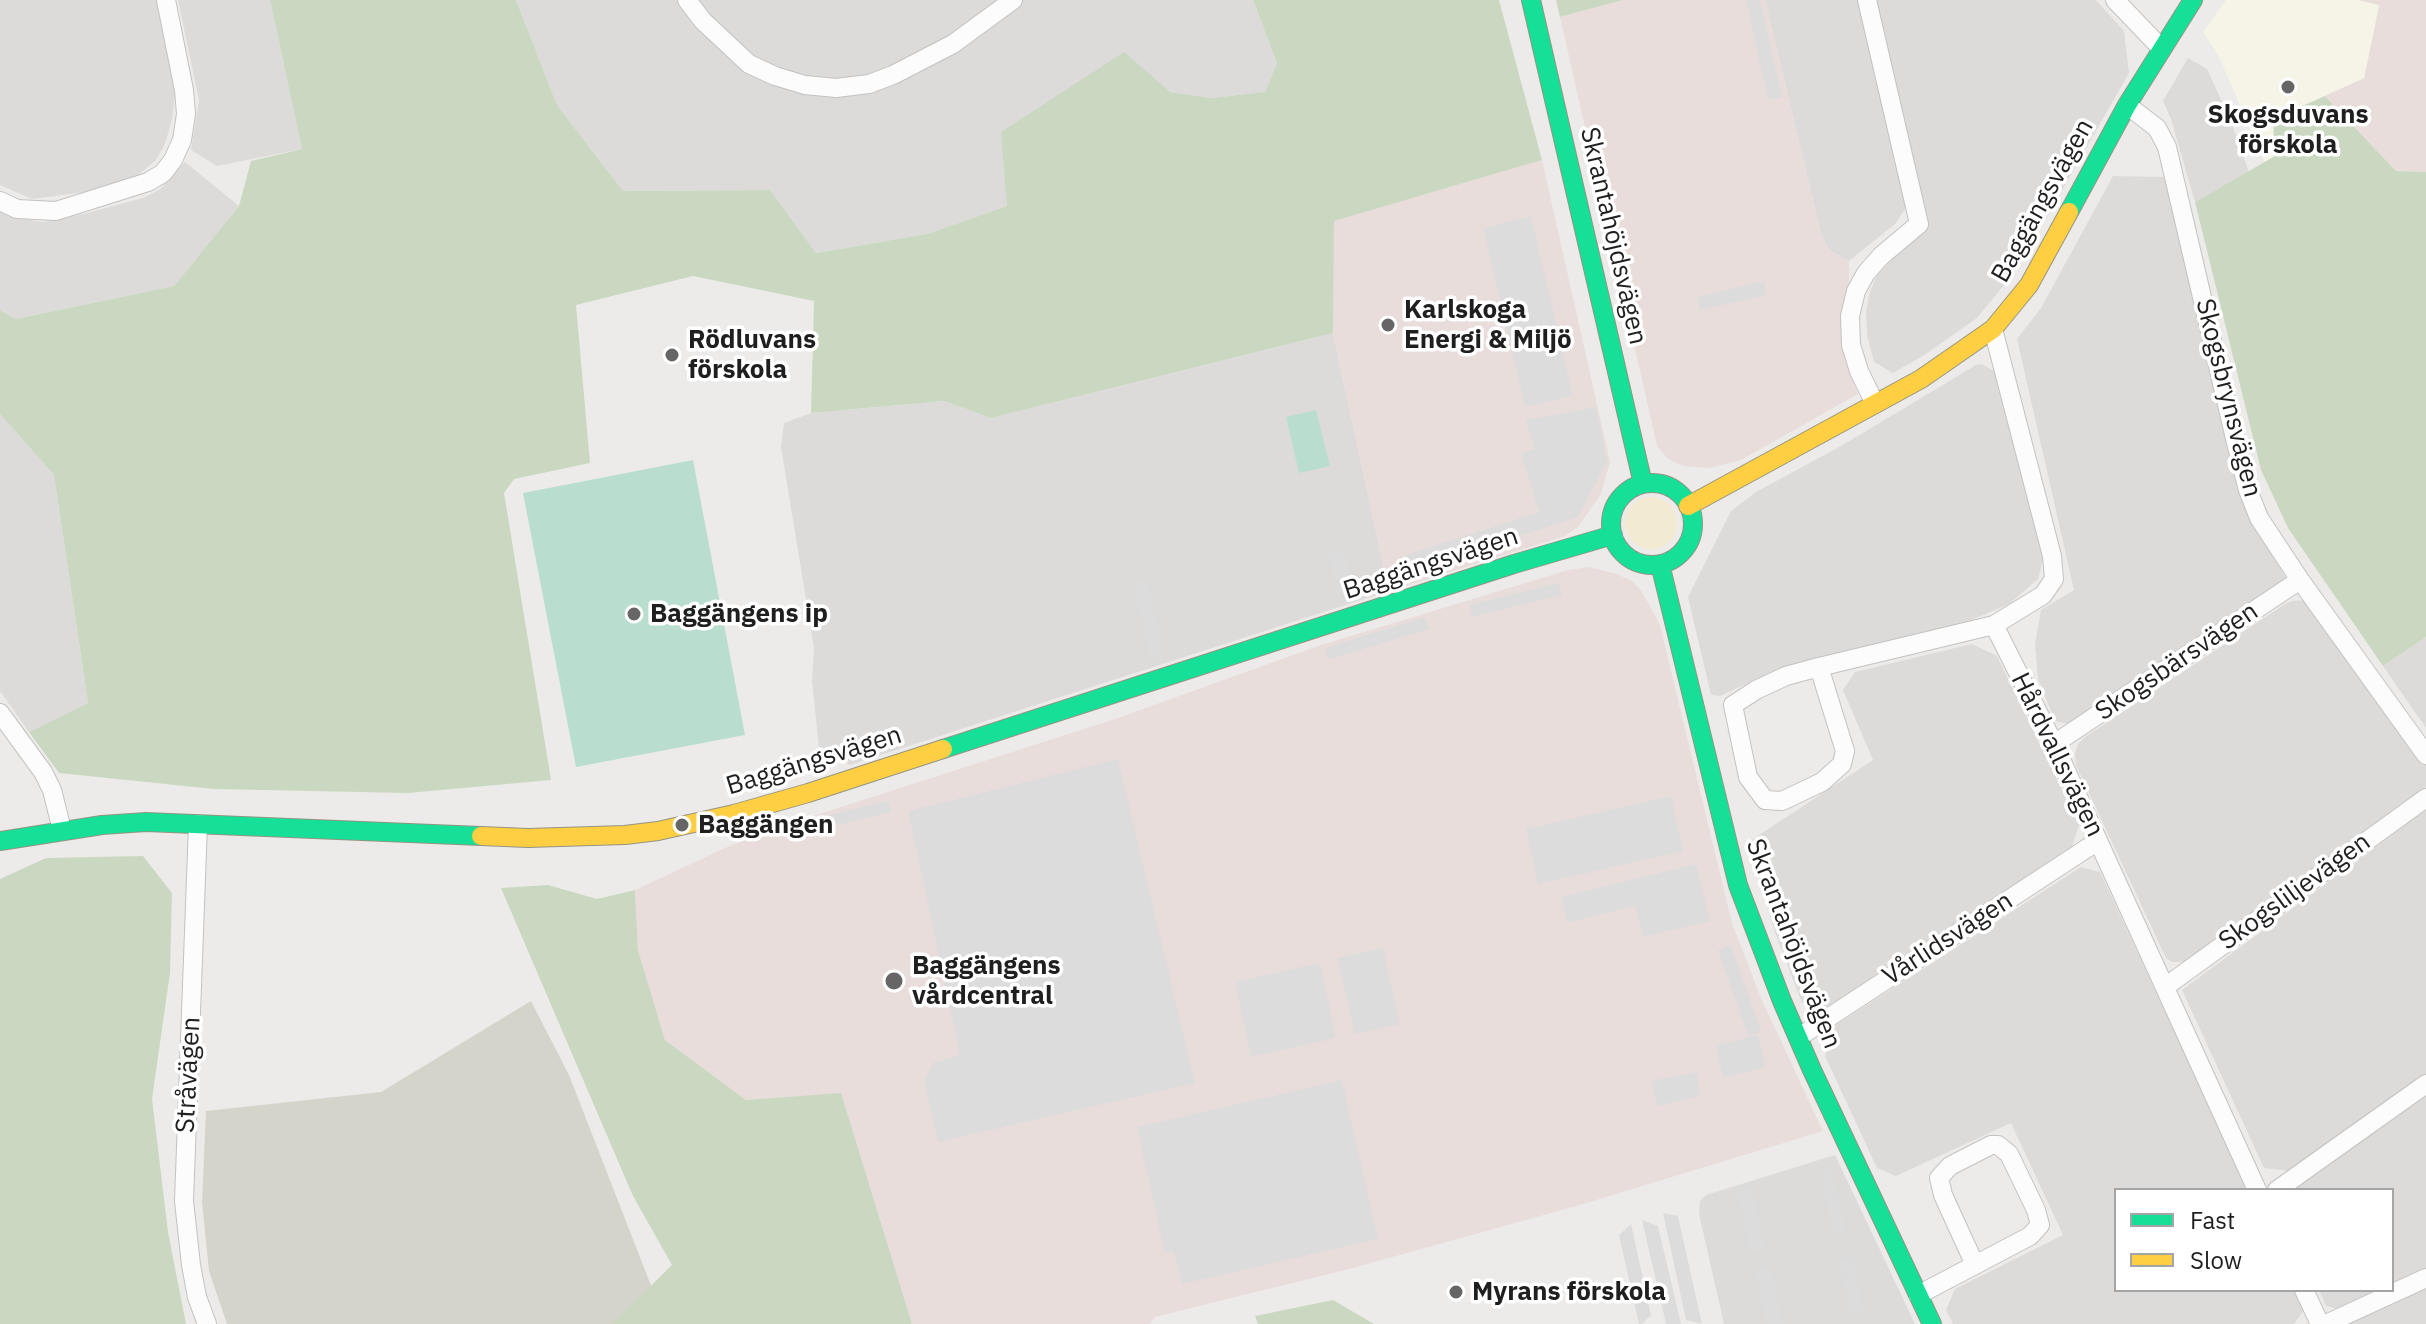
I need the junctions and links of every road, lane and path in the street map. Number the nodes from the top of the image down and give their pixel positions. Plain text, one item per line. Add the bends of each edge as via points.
1 (166, 0) edge
2 (687, 0) edge
3 (1013, 0) edge
4 (1531, 0) edge
5 (1867, 0) edge
6 (2115, 0) edge
7 (2193, 0) edge
8 (2161, 48) junction
9 (2127, 105) junction
10 (0, 201) edge
11 (1993, 329) junction
12 (1875, 404) junction
13 (1643, 484) junction
14 (1688, 506) junction
15 (1613, 535) junction
16 (1660, 564) junction
17 (2300, 580) junction
18 (1994, 625) junction
19 (1819, 667) junction
20 (0, 713) edge
21 (2054, 744) junction
22 (2426, 755) edge
23 (2426, 798) edge
24 (198, 824) junction
25 (62, 830) junction
26 (0, 841) edge
27 (2098, 841) junction
28 (2165, 987) junction
29 (1799, 1037) junction
30 (2426, 1084) edge
31 (2256, 1188) edge
32 (2280, 1188) edge
33 (1975, 1265) junction
34 (2426, 1278) edge
35 (2305, 1292) edge
36 (1918, 1295) junction
37 (207, 1324) edge
38 (1932, 1324) edge
39 (2323, 1324) edge

1 - 10 street via 186,114 182,140 163,173 56,211 17,209
2 - 3 street via 749,64 805,85 836,88 893,75 953,44
4 - 13 street, Skrantahöjdsvägen
5 - 12 street via 1919,224 1881,256 1856,291 1851,345
6 - 8 street
7 - 8 street, Baggängsvägen
8 - 9 street, Baggängsvägen
9 - 11 street, Baggängsvägen via 2029,285
9 - 17 street, Skogsbrynsvägen via 2157,128 2167,147 2248,490 2259,518
11 - 12 street, Baggängsvägen
11 - 18 street via 2054,579 2043,595
12 - 14 street, Baggängsvägen
13 - 14 street via 1668,487
13 - 15 street via 1617,503
14 - 16 street via 1693,523 1688,544
15 - 16 street via 1628,557
15 - 24 street, Baggängsvägen via 808,793 658,831 528,838
16 - 29 street, Skrantahöjdsvägen via 1738,885
17 - 21 street, Skogsbärsvägen
17 - 22 street, Skogsbrynsvägen
18 - 19 street
18 - 21 street, Hårdvallsvägen
19 - 19 street via 1786,676 1733,705 1748,777 1765,800 1782,801 1822,782 1842,764 1845,751
20 - 25 street via 43,772
21 - 27 street, Hårdvallsvägen
23 - 28 street, Skogsliljevägen
24 - 25 street, Baggängsvägen via 146,822
24 - 37 street, Stråvägen via 184,1201 191,1265
25 - 26 street, Baggängsvägen
27 - 28 street, Hårdvallsvägen
27 - 29 street, Vårlidsvägen
28 - 31 street, Hårdvallsvägen
29 - 36 street, Skrantahöjdsvägen
30 - 32 street
33 - 33 street via 2030,1236 2040,1225 2009,1154 1998,1145 1950,1166 1939,1178
33 - 36 street
34 - 39 street
35 - 39 street
36 - 38 street, Skrantahöjdsvägen

